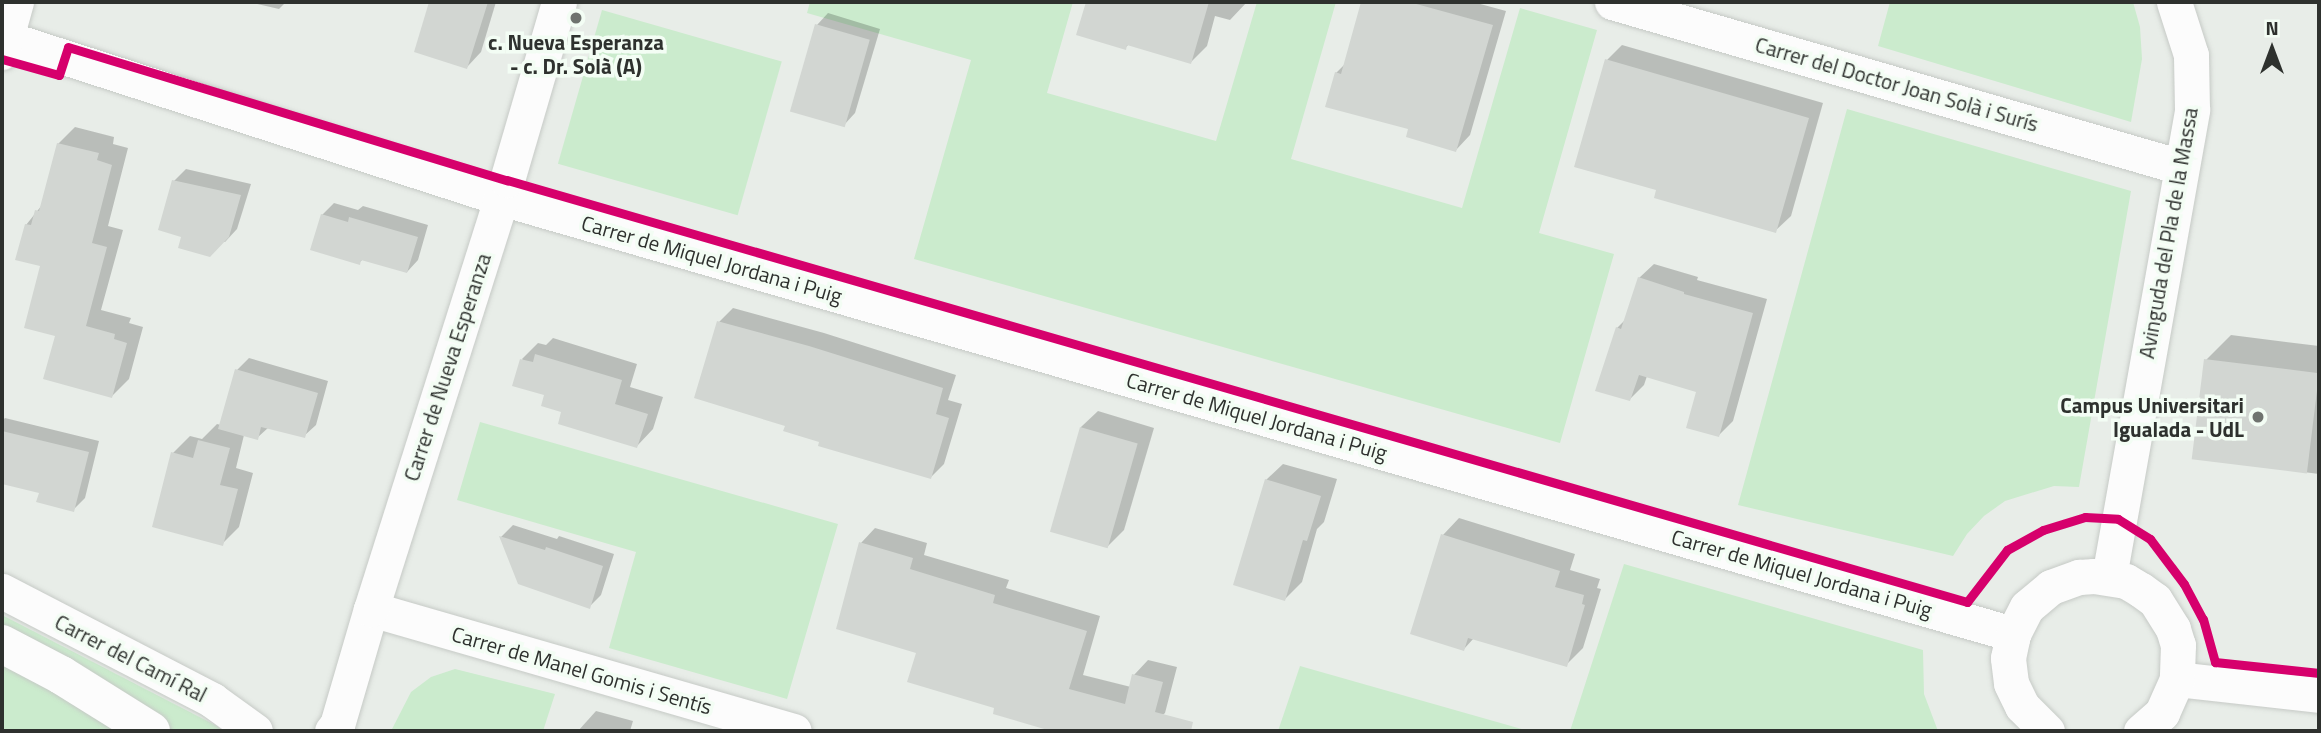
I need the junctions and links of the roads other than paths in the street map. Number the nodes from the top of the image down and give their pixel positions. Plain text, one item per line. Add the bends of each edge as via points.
1 (16, 2) edge
2 (559, 2) edge
3 (1612, 2) edge
4 (2174, 2) edge
5 (3, 43) edge
6 (2181, 167) junction
7 (501, 198) junction
8 (2109, 577) junction
9 (2, 591) edge
10 (370, 609) junction
11 (2013, 634) junction
12 (2, 644) edge
13 (2178, 679) junction
14 (2319, 695) edge
15 (151, 731) edge
16 (255, 731) edge
17 (332, 731) edge
18 (794, 731) edge
19 (2047, 731) edge
20 (2141, 731) edge

1 - 5 street
2 - 7 street, Carrer de Nueva Esperanza
3 - 6 street, Carrer del Doctor Joan Solà i Surís
4 - 6 street, Avinguda del Pla de la Massa via 2191,55 2192,109
5 - 7 street, Carrer de Miquel Jordana i Puig
6 - 8 street, Avinguda del Pla de la Massa
7 - 10 street, Carrer de Nueva Esperanza
7 - 11 street, Carrer de Miquel Jordana i Puig
8 - 11 street via 2079,577 2051,587 2027,607
8 - 13 street via 2141,590 2165,614 2178,645
9 - 16 street, Carrer del Camí Ral via 212,700
10 - 17 street, Carrer de Nueva Esperanza
10 - 18 street, Carrer de Manel Gomis i Sentís
11 - 19 street via 2008,658 2011,683 2022,706
12 - 15 street
13 - 14 street
13 - 20 street via 2162,713

